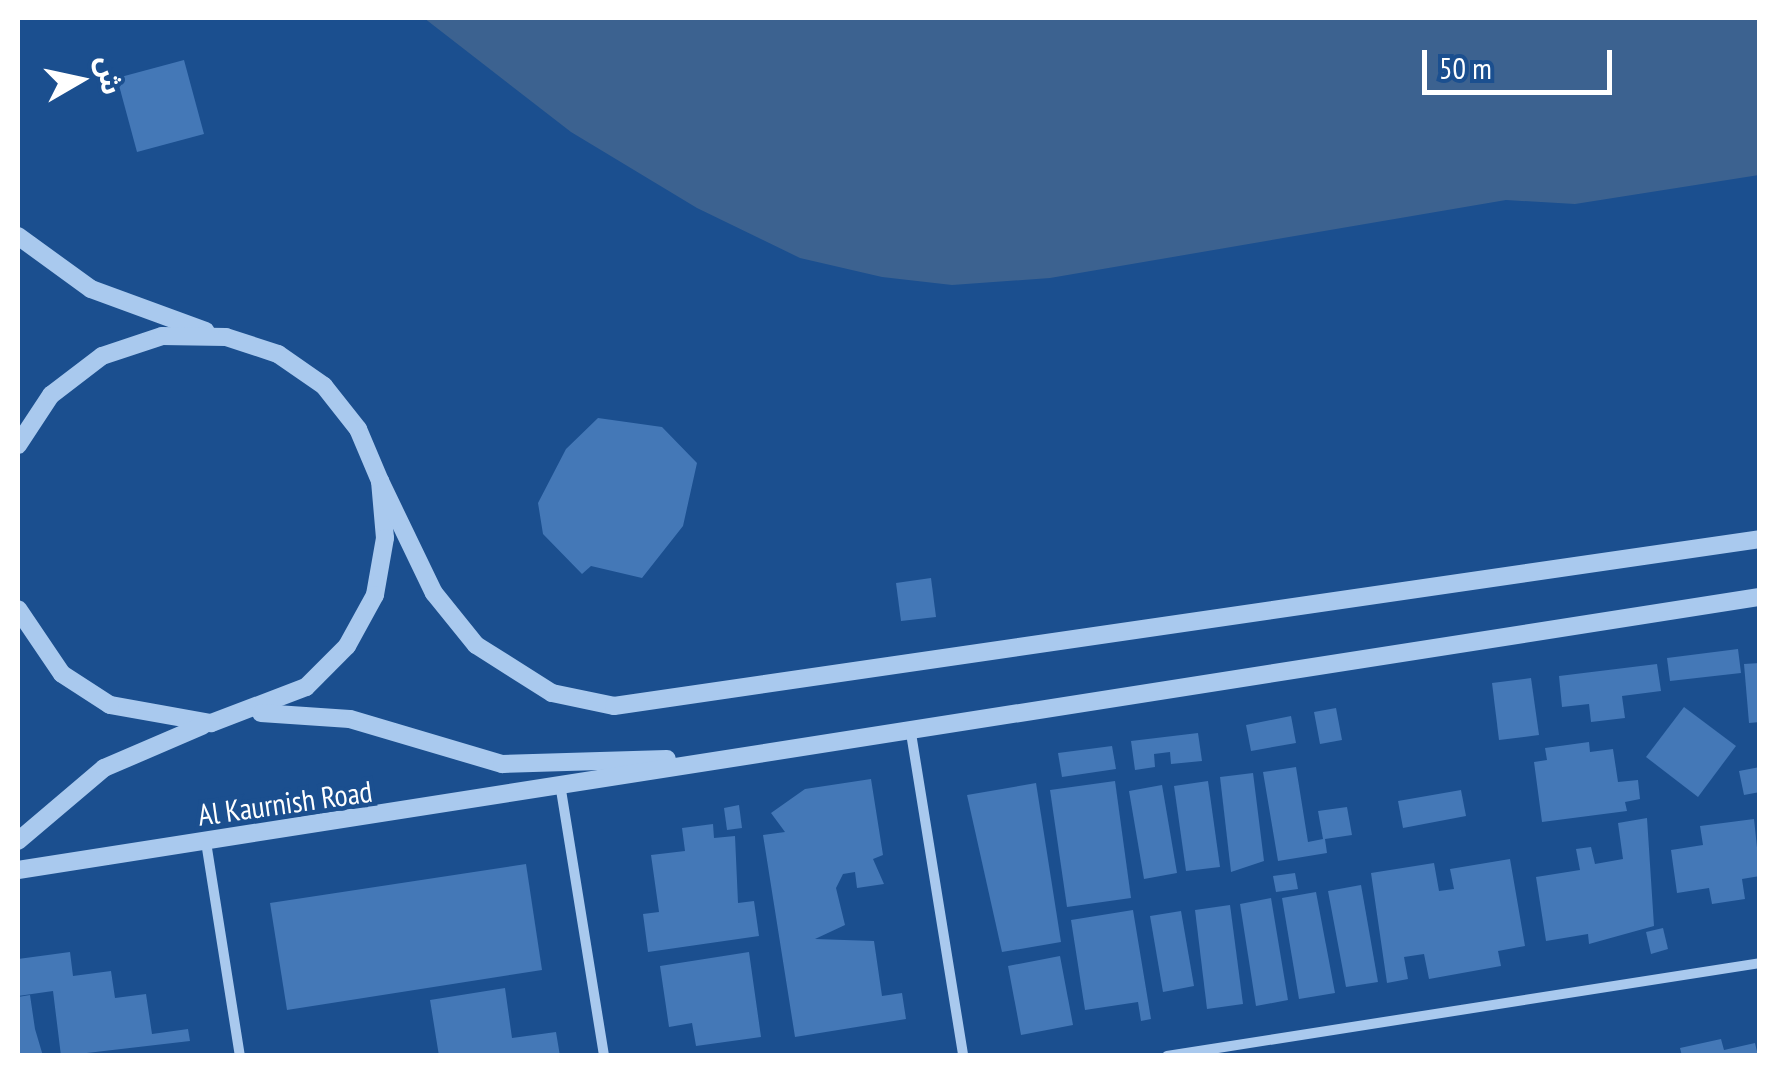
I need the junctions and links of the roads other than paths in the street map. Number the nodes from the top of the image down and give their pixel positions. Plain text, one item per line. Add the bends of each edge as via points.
1 (18, 236) edge
2 (226, 337) junction
3 (18, 444) edge
4 (380, 481) junction
5 (1760, 540) edge
6 (1760, 598) edge
7 (18, 609) edge
8 (255, 713) junction
9 (210, 723) junction
10 (910, 727) junction
11 (729, 755) junction
12 (560, 790) junction
13 (18, 841) edge
14 (206, 842) junction
15 (18, 870) edge
16 (1760, 964) edge
17 (240, 1056) edge
18 (604, 1056) edge
19 (963, 1056) edge
20 (1167, 1056) edge

1 - 2 street via 91,289
2 - 3 street via 162,336 102,356 51,394
2 - 4 street via 278,354 324,386 358,429
4 - 5 street via 434,593 476,645 523,680 614,706
4 - 8 street via 386,538 375,595 347,646 306,686
6 - 10 street
7 - 9 street via 62,674 110,705
8 - 9 street
8 - 11 street via 320,713 502,764
9 - 13 street via 104,768
10 - 11 street
10 - 19 street
11 - 12 street, Al Kaurnish Road
12 - 14 street, Al Kaurnish Road
12 - 18 street
14 - 15 street, Al Kaurnish Road
14 - 17 street
16 - 20 street

